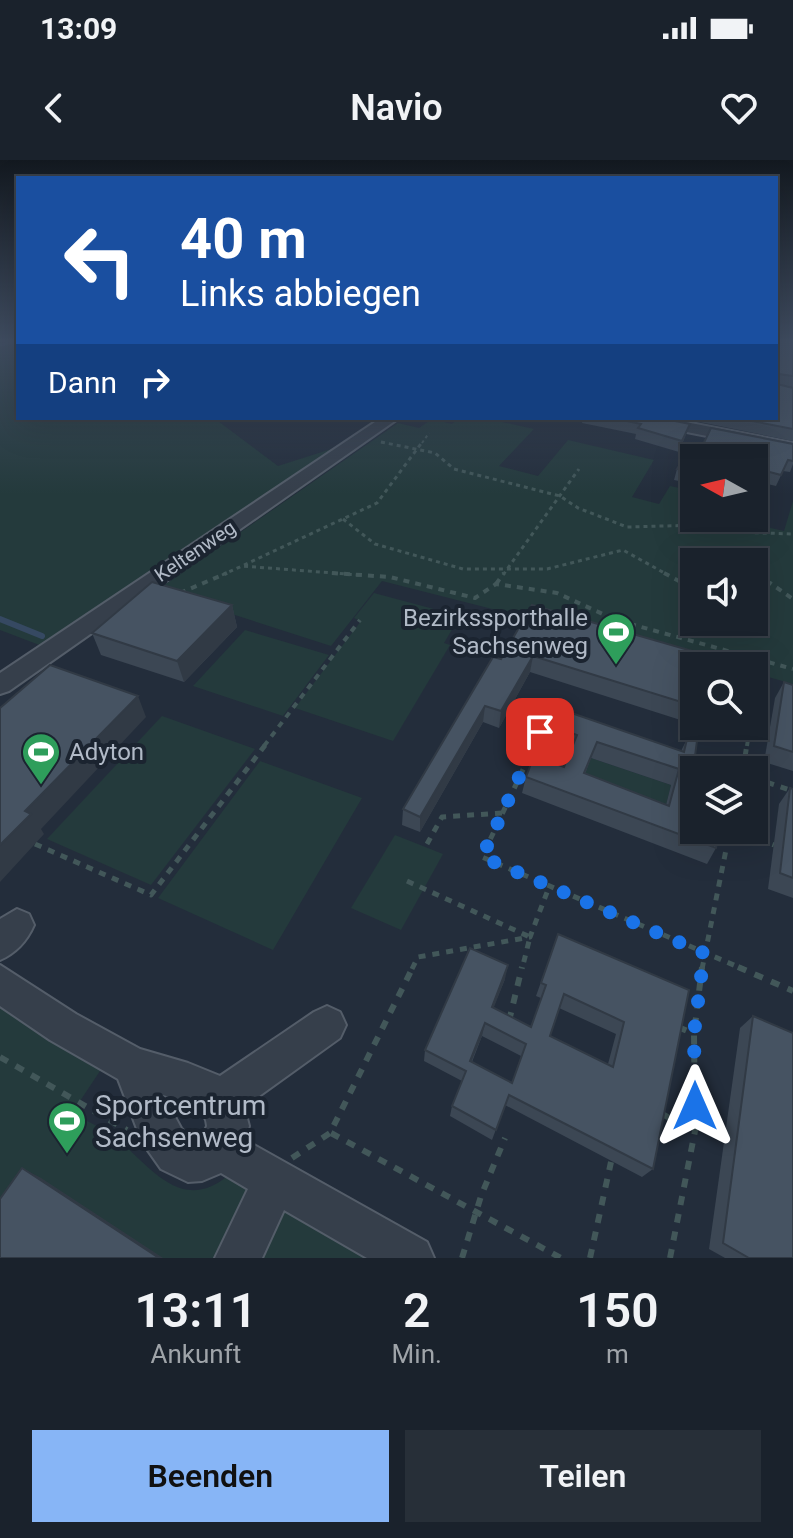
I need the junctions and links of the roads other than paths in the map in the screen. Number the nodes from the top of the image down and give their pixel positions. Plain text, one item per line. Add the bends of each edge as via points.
1 (388, 420) edge
2 (651, 420) edge
3 (700, 430) junction
4 (694, 444) edge
5 (793, 448) edge
6 (0, 685) edge
7 (0, 983) edge
8 (327, 1025) dead end
9 (133, 1066) junction
10 (219, 1101) junction
11 (219, 1149) junction
12 (275, 1182) junction
13 (238, 1258) edge
14 (411, 1258) edge

1 - 6 street, Keltenweg
2 - 3 street
3 - 4 street
3 - 5 street
7 - 9 street via 41,1015
8 - 10 street
9 - 10 street via 199,1088
9 - 11 street via 169,1151 184,1161 201,1160
10 - 11 street via 229,1130
11 - 12 street
12 - 13 street
12 - 14 street

